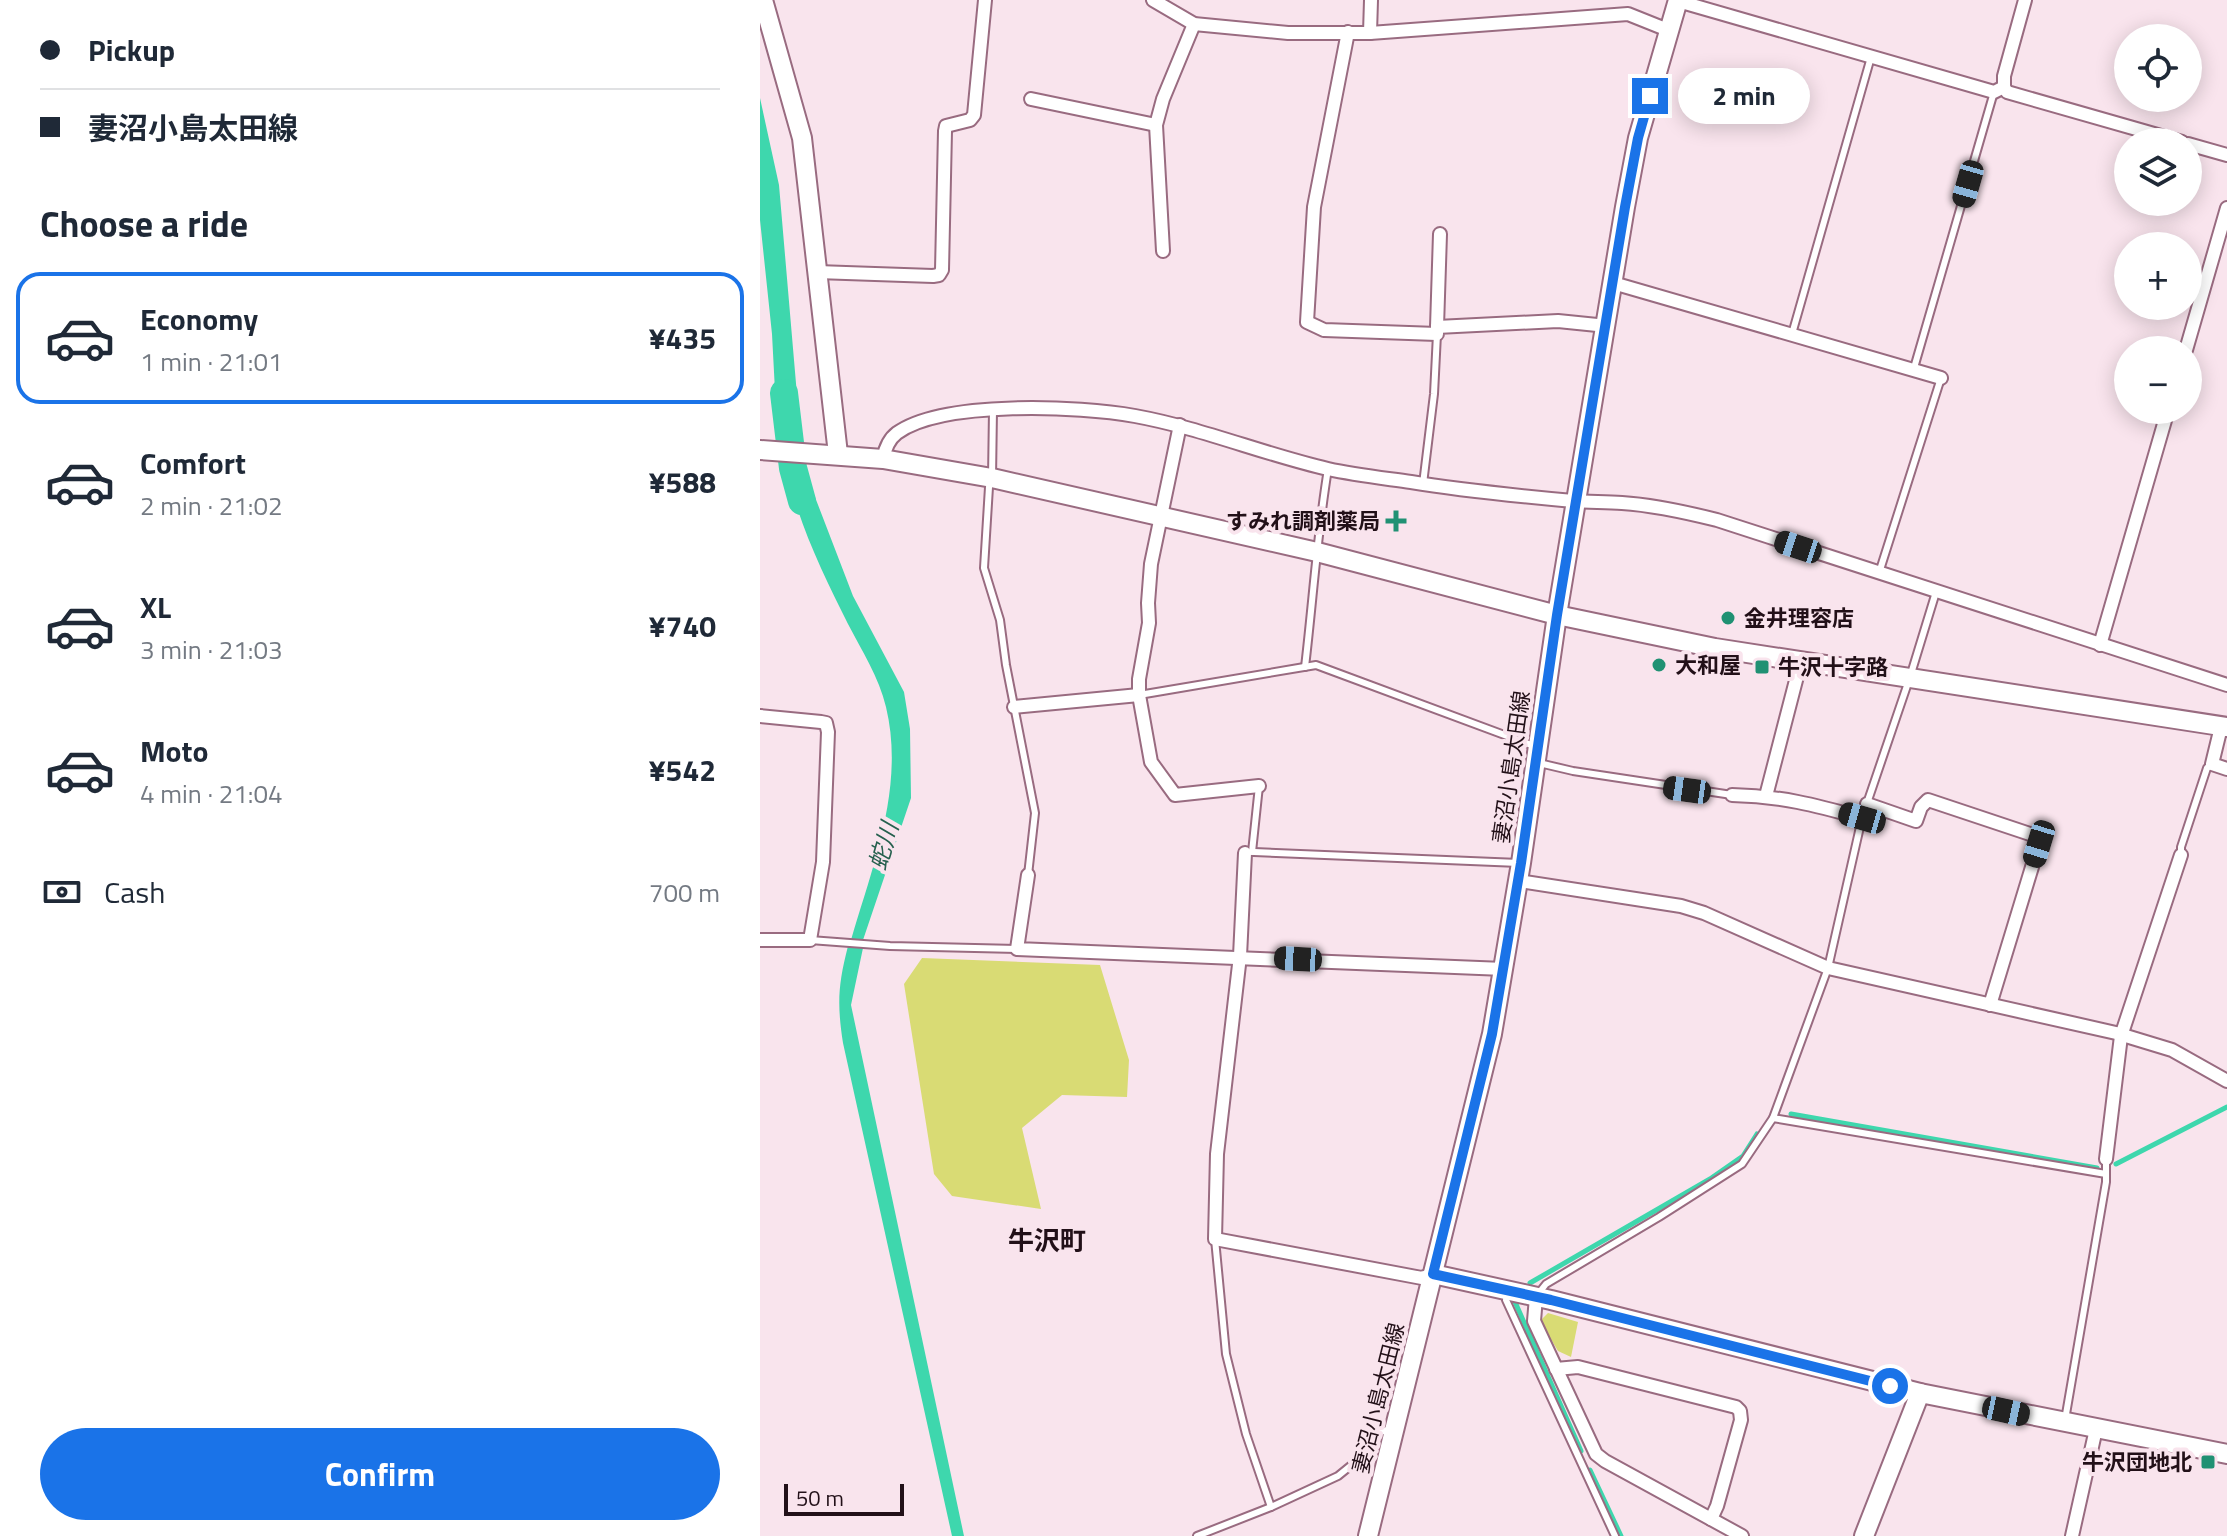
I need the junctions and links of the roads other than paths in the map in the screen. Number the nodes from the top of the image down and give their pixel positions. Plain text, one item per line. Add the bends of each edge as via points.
1 (763, 0) edge
2 (985, 0) edge
3 (1153, 0) edge
4 (1371, 0) edge
5 (1629, 0) edge
6 (2025, 0) edge
7 (1678, 1) edge
8 (1628, 14) junction
9 (1194, 24) junction
10 (1668, 30) junction
11 (1348, 32) junction
12 (1370, 33) junction
13 (1871, 57) junction
14 (1999, 89) junction
15 (1031, 99) dead end
16 (1156, 125) junction
17 (2133, 128) edge
18 (2202, 148) edge
19 (2227, 155) edge
20 (2227, 208) edge
21 (1440, 234) dead end
22 (1163, 251) dead end
23 (817, 272) junction
24 (1613, 283) junction
25 (1607, 326) junction
26 (1437, 330) junction
27 (1792, 335) junction
28 (2190, 336) edge
29 (1914, 368) junction
30 (1941, 378) joint
31 (993, 410) junction
32 (2164, 424) edge
33 (1180, 425) junction
34 (760, 450) edge
35 (830, 454) junction
36 (883, 459) junction
37 (1328, 469) junction
38 (992, 478) junction
39 (1423, 484) junction
40 (1576, 501) junction
41 (1163, 516) junction
42 (1317, 552) junction
43 (1879, 573) junction
44 (1936, 592) junction
45 (1557, 615) junction
46 (2100, 645) junction
47 (1801, 661) junction
48 (1305, 667) junction
49 (1910, 677) junction
50 (2227, 685) edge
51 (1139, 695) junction
52 (1014, 707) junction
53 (760, 716) edge
54 (2224, 727) edge
55 (1537, 755) junction
56 (2212, 764) junction
57 (2227, 769) edge
58 (1259, 786) joint
59 (1732, 795) joint
60 (1766, 796) junction
61 (1867, 804) junction
62 (1862, 818) junction
63 (1250, 852) junction
64 (2181, 855) joint
65 (1520, 872) junction
66 (1028, 875) joint
67 (760, 940) edge
68 (810, 940) junction
69 (1017, 949) junction
70 (1240, 956) junction
71 (1828, 968) junction
72 (1504, 969) junction
73 (1990, 1005) junction
74 (2121, 1036) junction
75 (2227, 1081) edge
76 (1773, 1118) junction
77 (2106, 1159) joint
78 (2106, 1174) junction
79 (1215, 1239) junction
80 (1433, 1274) junction
81 (1507, 1290) junction
82 (1536, 1297) junction
83 (1556, 1369) junction
84 (1920, 1393) junction
85 (2064, 1423) junction
86 (1396, 1427) junction
87 (2096, 1429) junction
88 (2227, 1454) edge
89 (1271, 1507) junction
90 (1711, 1519) junction
91 (1197, 1536) edge
92 (1368, 1536) edge
93 (1615, 1536) edge
94 (1742, 1536) edge
95 (1864, 1536) edge
96 (2072, 1536) edge

1 - 23 main road via 802,138
2 - 23 street via 974,115 945,131 939,275
3 - 9 street
4 - 12 street
5 - 8 street
6 - 14 street
7 - 10 main road, 妻沼小島太田線
7 - 13 street
8 - 10 street
8 - 12 street
9 - 11 street via 1288,33
9 - 16 street
10 - 24 main road, 妻沼小島太田線 via 1638,138
11 - 12 street
11 - 26 street via 1314,207 1307,322 1324,330
13 - 14 street
13 - 27 lane
14 - 17 street
14 - 29 lane
15 - 16 street
16 - 22 street
18 - 19 street
20 - 28 street
21 - 26 street
23 - 35 main road
24 - 25 main road, 妻沼小島太田線
24 - 27 street
25 - 26 street via 1558,321
25 - 40 main road, 妻沼小島太田線
26 - 39 lane
27 - 29 street
29 - 30 street
30 - 43 lane
31 - 33 street via 1078,409
31 - 36 street via 948,415 909,427 889,441
31 - 38 lane
32 - 46 street
33 - 37 street
33 - 41 street
34 - 35 main road
35 - 36 main road
36 - 38 main road
37 - 39 street
37 - 42 lane
38 - 41 main road
38 - 52 lane via 984,568 1000,620
39 - 40 street
40 - 43 street via 1682,511
40 - 45 main road, 妻沼小島太田線
41 - 42 main road
41 - 51 street via 1149,579
42 - 45 main road
42 - 48 lane
43 - 44 street
44 - 46 street
44 - 49 lane
45 - 47 main road
45 - 55 main road, 妻沼小島太田線
46 - 50 street
47 - 49 main road
47 - 60 street
48 - 51 lane
48 - 55 lane via 1316,665
49 - 54 main road
49 - 61 lane
51 - 52 street
51 - 58 street via 1151,762 1175,795
52 - 66 lane via 1035,813
53 - 68 street via 828,727 823,862
54 - 56 street
55 - 59 lane via 1635,782
55 - 65 main road, 妻沼小島太田線
56 - 57 street
56 - 64 lane
58 - 63 lane
59 - 60 street
60 - 62 street
61 - 62 lane
61 - 73 street via 1916,821 1928,800 2037,839
62 - 71 lane
63 - 65 lane
63 - 70 street
64 - 74 street
65 - 71 street via 1704,913
65 - 72 main road, 妻沼小島太田線
66 - 69 street
67 - 68 street
68 - 69 lane
69 - 70 street
70 - 72 street
70 - 79 street via 1217,1154
71 - 73 street
71 - 76 lane
72 - 80 main road, 妻沼小島太田線
73 - 74 street
74 - 75 street via 2163,1046
74 - 77 street
76 - 78 lane
76 - 82 lane via 1742,1164 1546,1284
77 - 78 lane
78 - 85 lane
79 - 80 street via 1422,1278
79 - 89 lane via 1226,1354
80 - 81 main road
80 - 86 main road, 妻沼小島太田線
81 - 82 main road
81 - 93 lane via 1506,1300
82 - 83 street via 1534,1321
82 - 84 main road
83 - 90 street via 1596,1454
83 - 90 street via 1578,1367 1736,1407 1737,1435
84 - 85 main road
84 - 95 main road
85 - 87 main road
86 - 89 lane via 1375,1434 1359,1459 1338,1476
86 - 92 main road, 妻沼小島太田線
87 - 88 main road
87 - 96 street
89 - 91 lane
90 - 94 street

